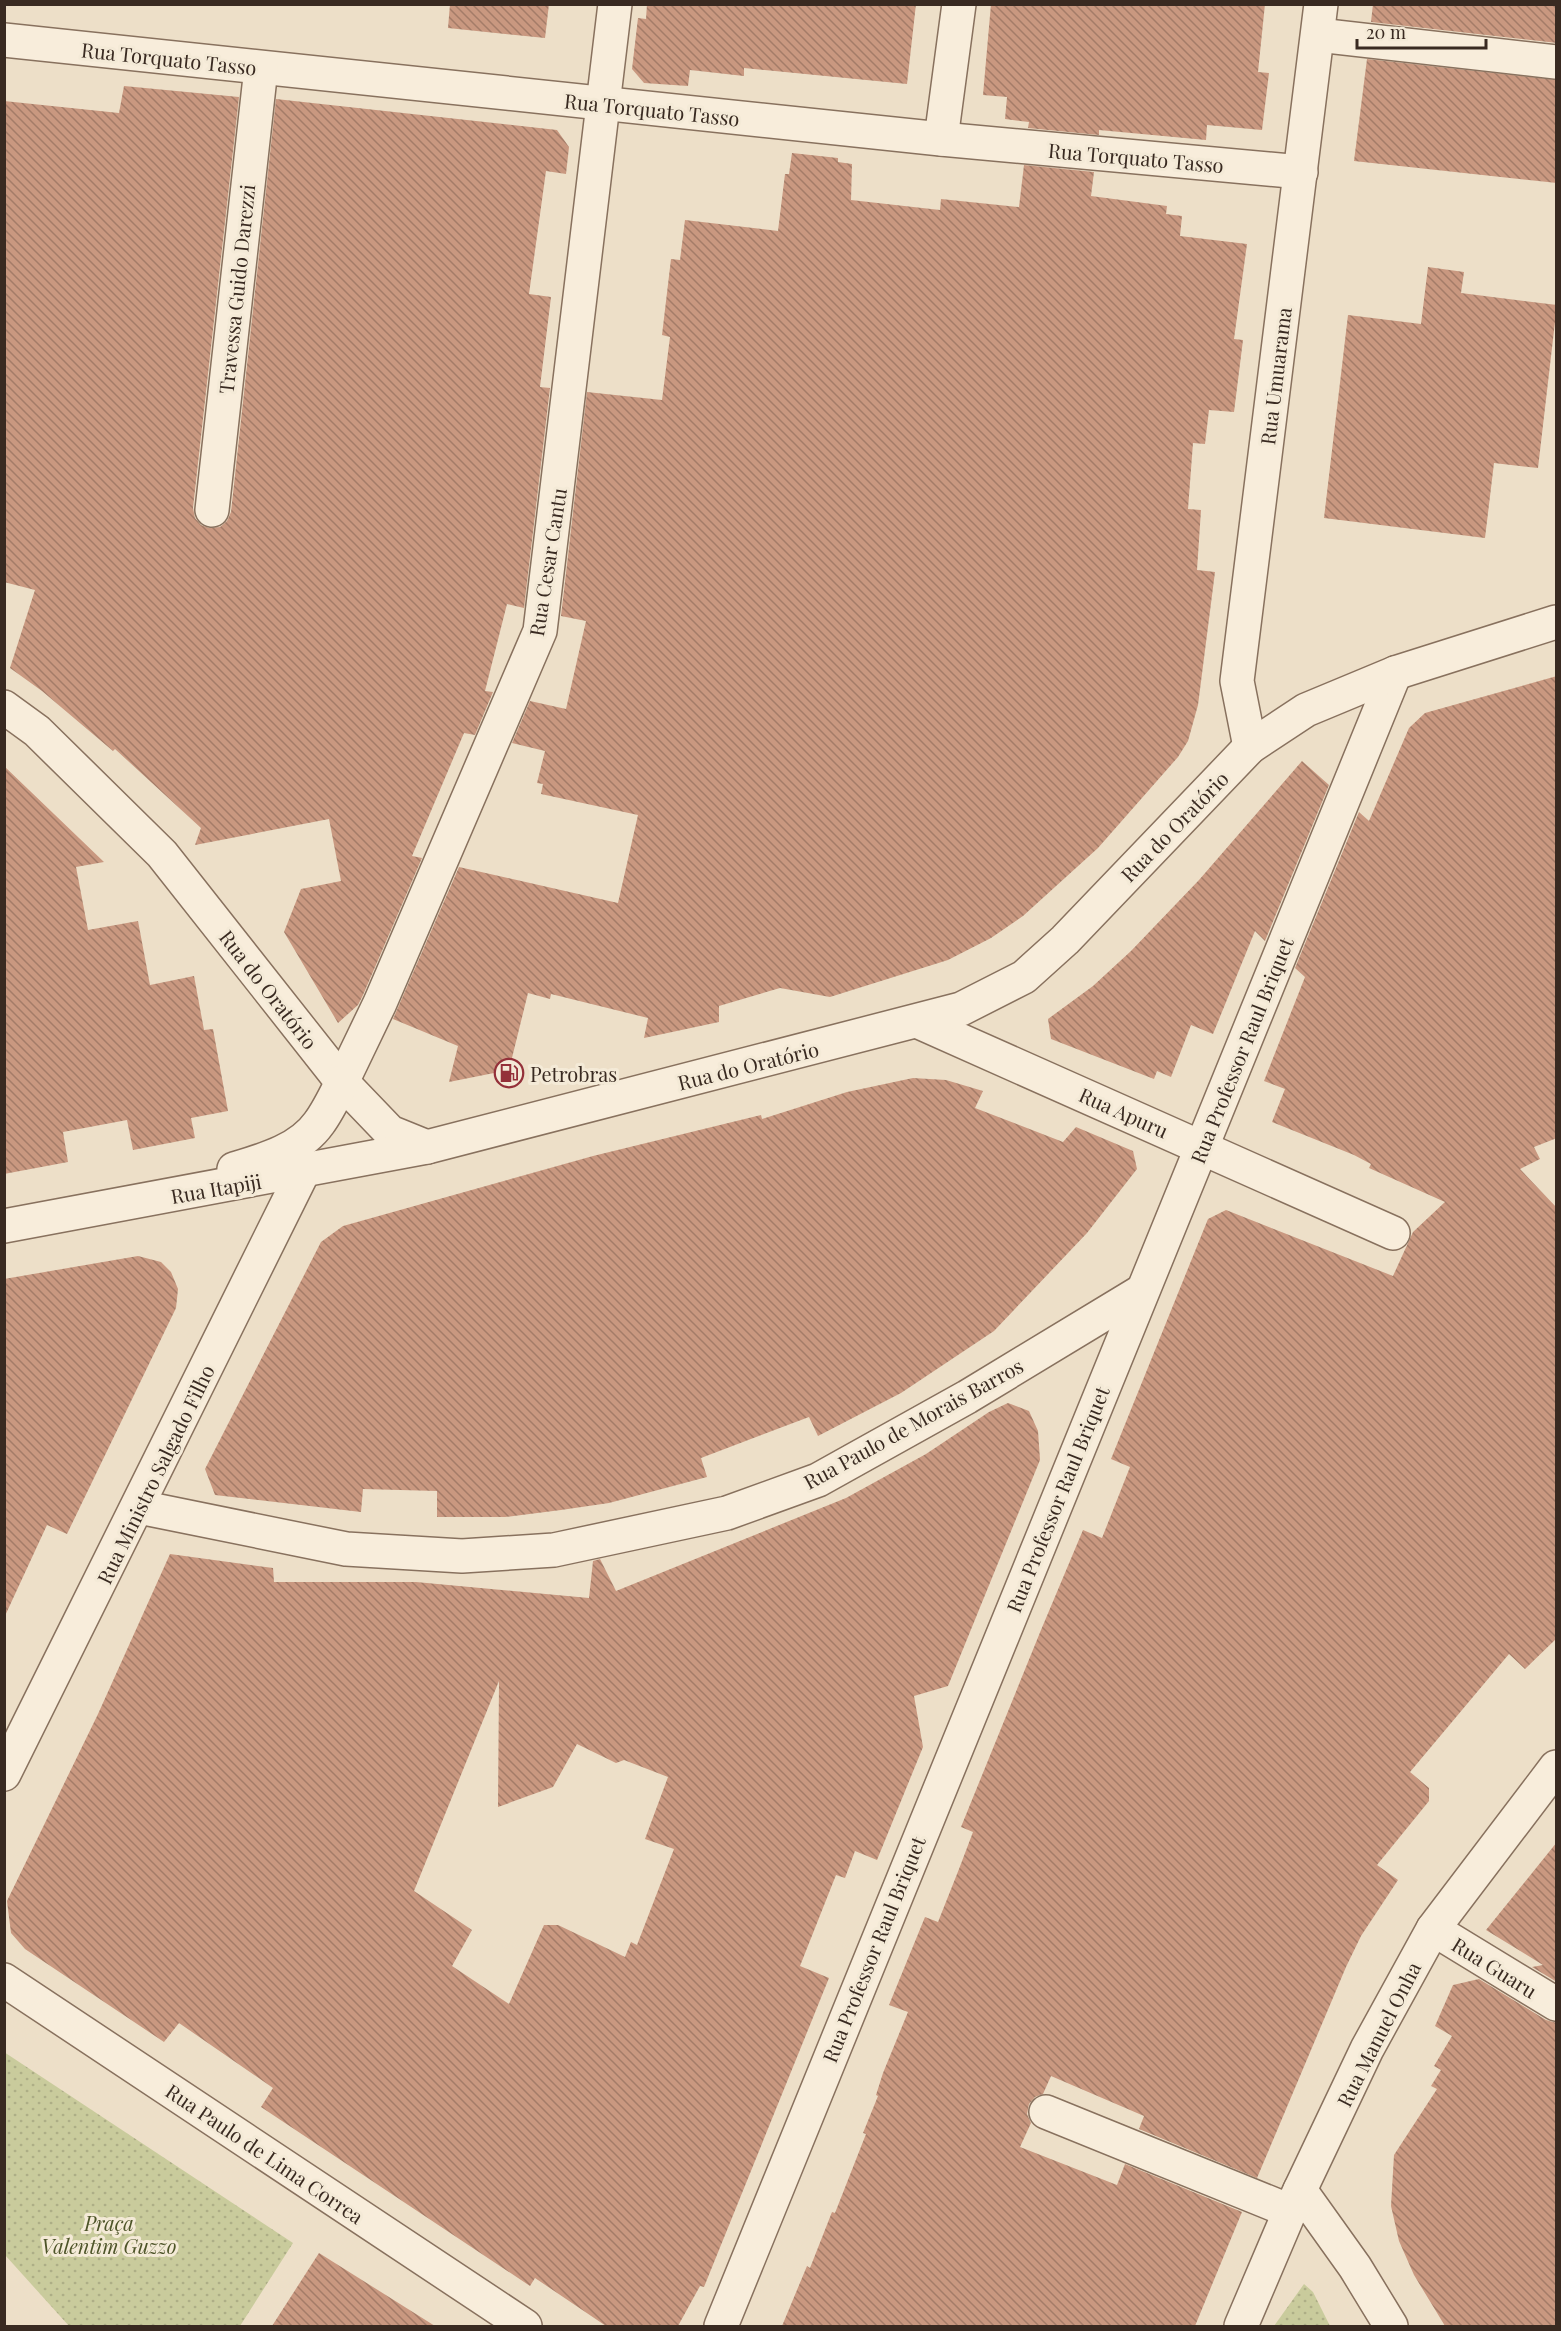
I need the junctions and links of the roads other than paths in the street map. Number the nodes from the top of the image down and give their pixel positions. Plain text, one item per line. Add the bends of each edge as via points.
1 (615, 4) edge
2 (959, 4) edge
3 (1320, 20) edge
4 (4, 40) edge
5 (1557, 62) edge
6 (261, 68) junction
7 (603, 104) junction
8 (941, 139) junction
9 (1301, 172) junction
10 (212, 510) dead end
11 (1557, 622) edge
12 (1395, 673) junction
13 (4, 706) edge
14 (1250, 747) junction
15 (919, 1022) junction
16 (342, 1082) junction
17 (1201, 1146) junction
18 (427, 1147) junction
19 (303, 1172) junction
20 (106, 1207) junction
21 (4, 1227) edge
22 (1393, 1233) dead end
23 (1142, 1291) junction
24 (139, 1507) junction
25 (1557, 1767) edge
26 (4, 1774) edge
27 (1433, 1929) junction
28 (4, 1980) edge
29 (1557, 2004) edge
30 (1046, 2112) dead end
31 (1295, 2201) junction
32 (525, 2326) edge
33 (721, 2326) edge
34 (1241, 2326) edge
35 (1391, 2326) edge

1 - 7 street, Rua Cesar Cantu
2 - 8 street
3 - 5 street
3 - 9 street, Rua Umuarama
4 - 6 street, Rua Torquato Tasso
6 - 7 street, Rua Torquato Tasso
6 - 10 street, Travessa Guido Darezzi
7 - 8 street, Rua Torquato Tasso
7 - 16 street, Rua Cesar Cantu via 540,632 380,1004
8 - 9 street, Rua Torquato Tasso
9 - 14 street, Rua Umuarama via 1237,681
11 - 12 street, Rua do Oratório
12 - 14 street, Rua do Oratório via 1306,710
12 - 17 street, Rua Professor Raul Briquet
13 - 16 street, Rua do Oratório via 37,731 162,854
14 - 15 street, Rua do Oratório via 1065,940 1024,977 961,1009
15 - 17 street, Rua Apuru
15 - 18 street, Rua do Oratório
16 - 18 street, Rua do Oratório via 390,1132
16 - 20 street, Rua Cesar Cantu via 318,1124 297,1144 262,1160
17 - 22 street, Rua Apuru
17 - 23 street, Rua Professor Raul Briquet
18 - 19 street, Rua Itapiji
19 - 20 street, Rua Itapiji
19 - 24 street, Rua Ministro Salgado Filho
20 - 21 street, Rua Itapiji
23 - 24 street, Rua Paulo de Morais Barros via 967,1397 818,1480 728,1513 554,1550 462,1556 346,1549
23 - 33 street, Rua Professor Raul Briquet
24 - 26 street, Rua Ministro Salgado Filho
25 - 27 street, Rua Manuel Onha
27 - 29 street, Rua Guaru
27 - 31 street, Rua Manuel Onha via 1367,2049
28 - 32 street, Rua Paulo de Lima Correa
30 - 31 street
31 - 34 street, Rua Manuel Onha
31 - 35 street via 1355,2267

